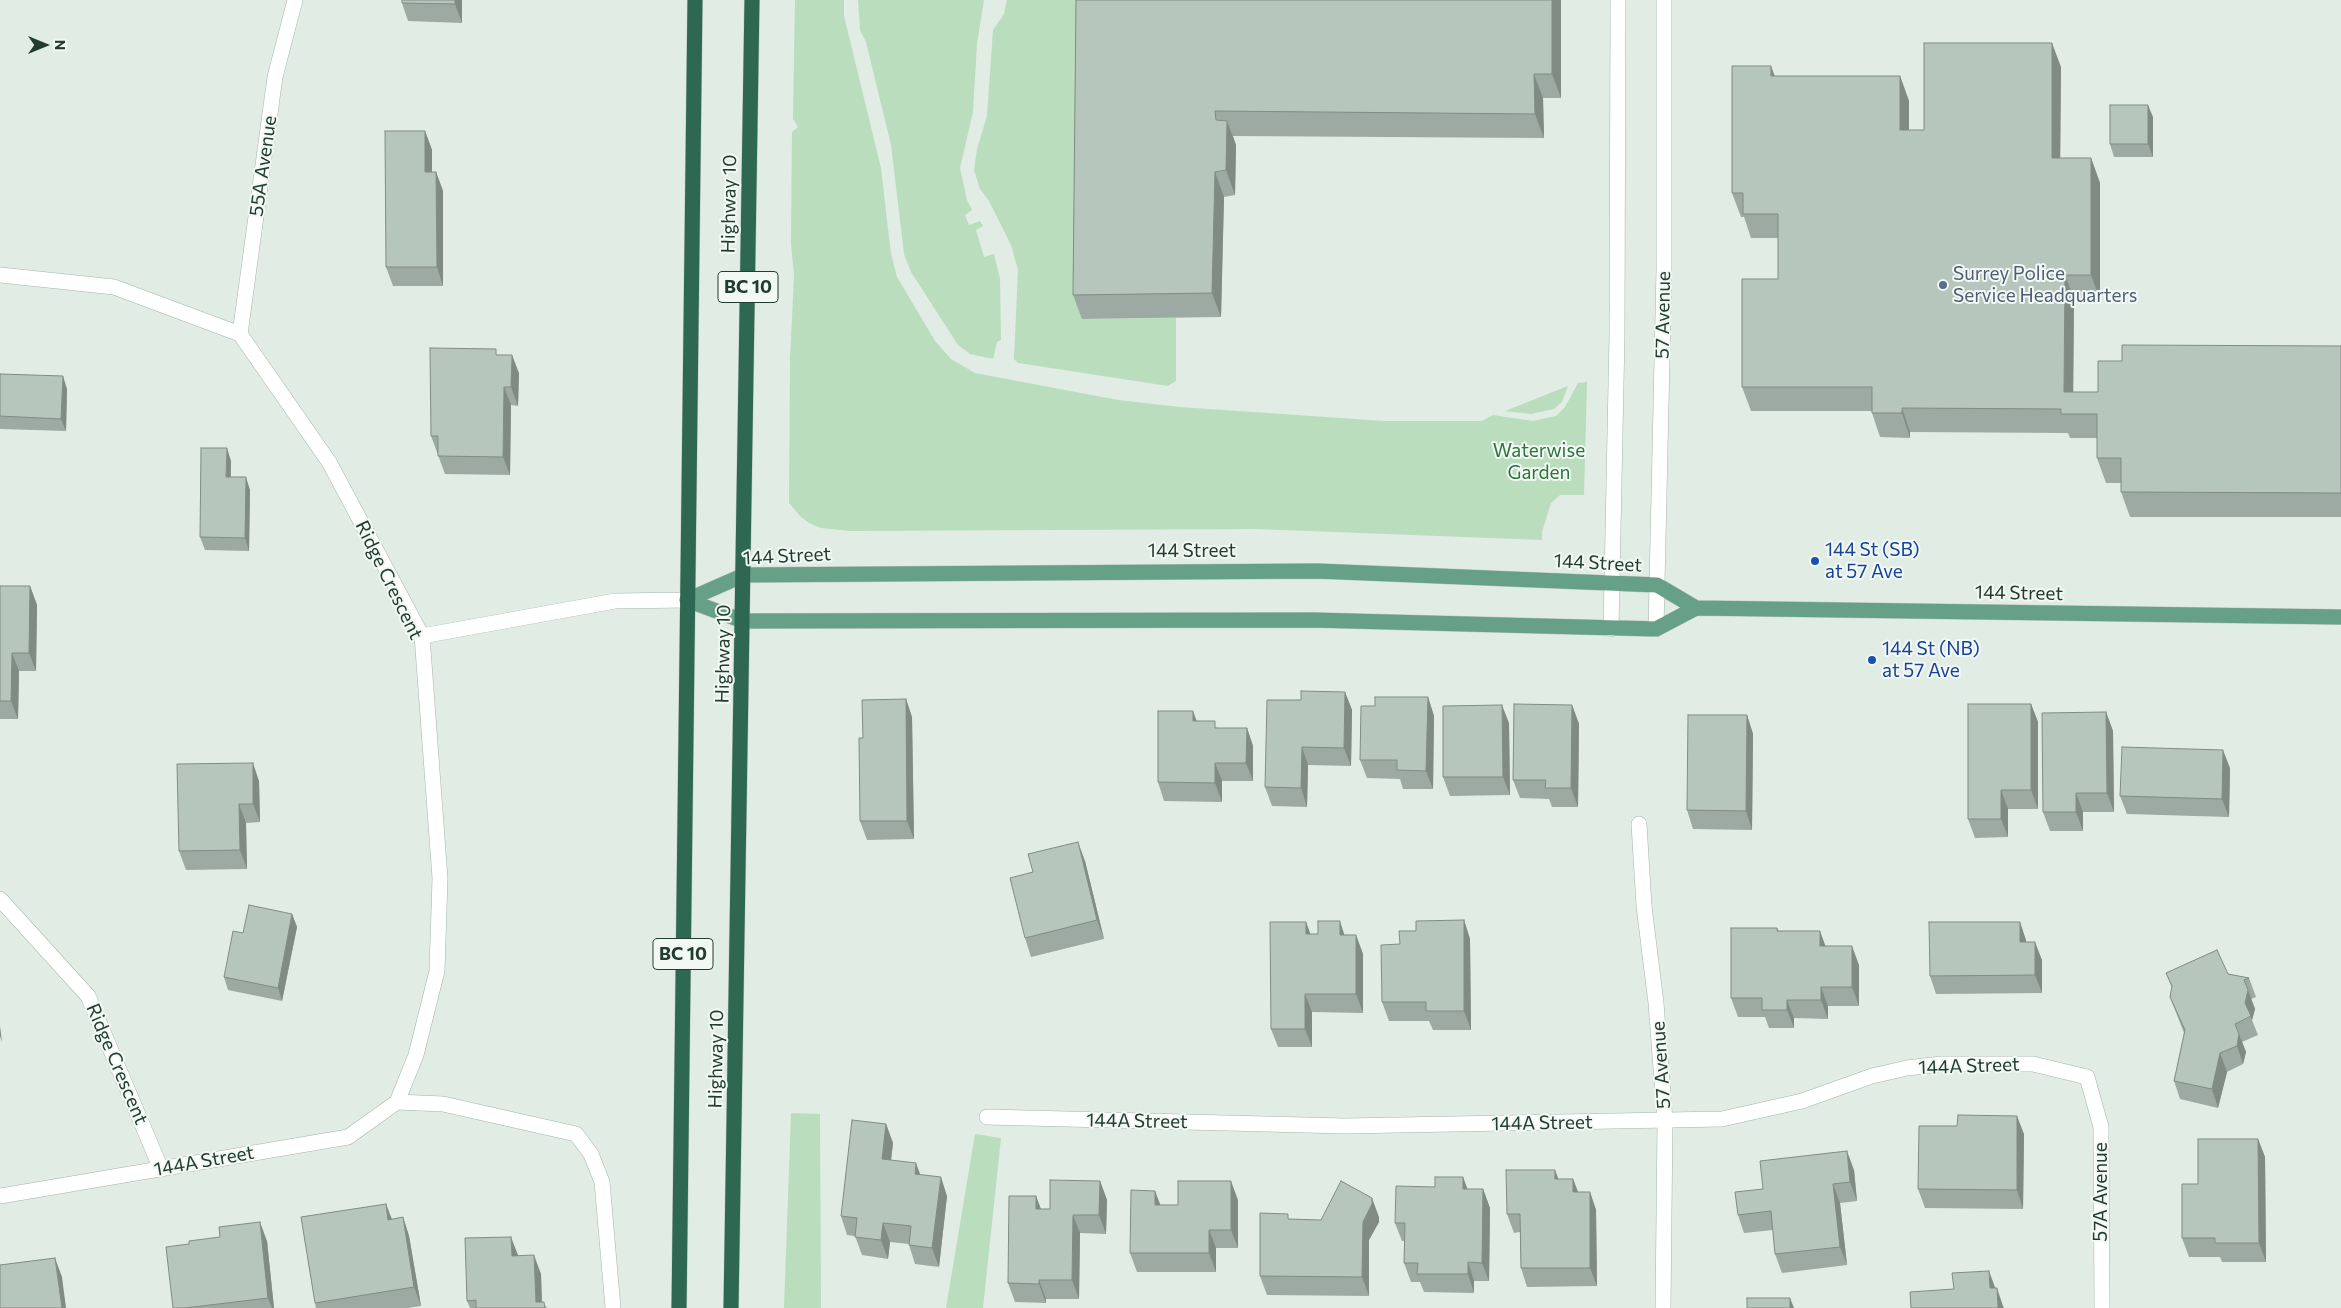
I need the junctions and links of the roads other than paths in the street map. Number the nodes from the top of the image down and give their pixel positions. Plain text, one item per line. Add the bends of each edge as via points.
1 (295, 0) edge
2 (695, 0) edge
3 (752, 0) edge
4 (1618, 0) edge
5 (1664, 0) edge
6 (0, 275) edge
7 (240, 334) junction
8 (744, 575) junction
9 (1612, 583) junction
10 (1657, 585) junction
11 (687, 600) junction
12 (1696, 608) junction
13 (2341, 617) edge
14 (743, 621) junction
15 (1611, 629) junction
16 (1656, 629) junction
17 (422, 636) junction
18 (1639, 824) dead end
19 (0, 899) edge
20 (2087, 1077) joint
21 (397, 1102) junction
22 (987, 1117) dead end
23 (1664, 1122) junction
24 (161, 1168) junction
25 (0, 1196) edge
26 (613, 1308) edge
27 (679, 1308) edge
28 (731, 1308) edge
29 (1663, 1308) edge
30 (2102, 1308) edge

1 - 7 street, 55A Avenue via 275,77
2 - 11 highway, Highway 10 / BC 10
3 - 8 highway, Highway 10 / BC 10
4 - 9 street
5 - 10 street, 57 Avenue via 1664,270
6 - 7 street via 114,287
7 - 17 street, Ridge Crescent via 329,462
8 - 9 main road, 144 Street via 1317,571
8 - 11 main road, 144 Street
8 - 14 highway, Highway 10 / BC 10
9 - 10 main road, 144 Street
9 - 15 street
10 - 12 main road, 144 Street
10 - 16 street, 57 Avenue
11 - 14 main road, 144 Street
11 - 17 street, 144 Street via 615,601
11 - 27 highway, Highway 10 / BC 10
12 - 13 main road, 144 Street
12 - 16 main road, 144 Street
14 - 15 main road, 144 Street via 1313,620
14 - 28 highway, Highway 10 / BC 10
15 - 16 main road, 144 Street
17 - 21 street, Ridge Crescent via 440,878 437,971 416,1055
18 - 23 street, 57 Avenue
19 - 24 street, Ridge Crescent via 88,996
20 - 23 street, 144A Street via 2034,1064 1941,1064 1872,1076 1802,1101 1722,1119
20 - 30 street, 57A Avenue via 2100,1127
21 - 24 street, 144A Street via 348,1137
21 - 26 street via 443,1104 576,1134 591,1154 602,1182
22 - 23 street, 144A Street via 1345,1126
23 - 29 street, 57 Avenue
24 - 25 street, 144A Street

